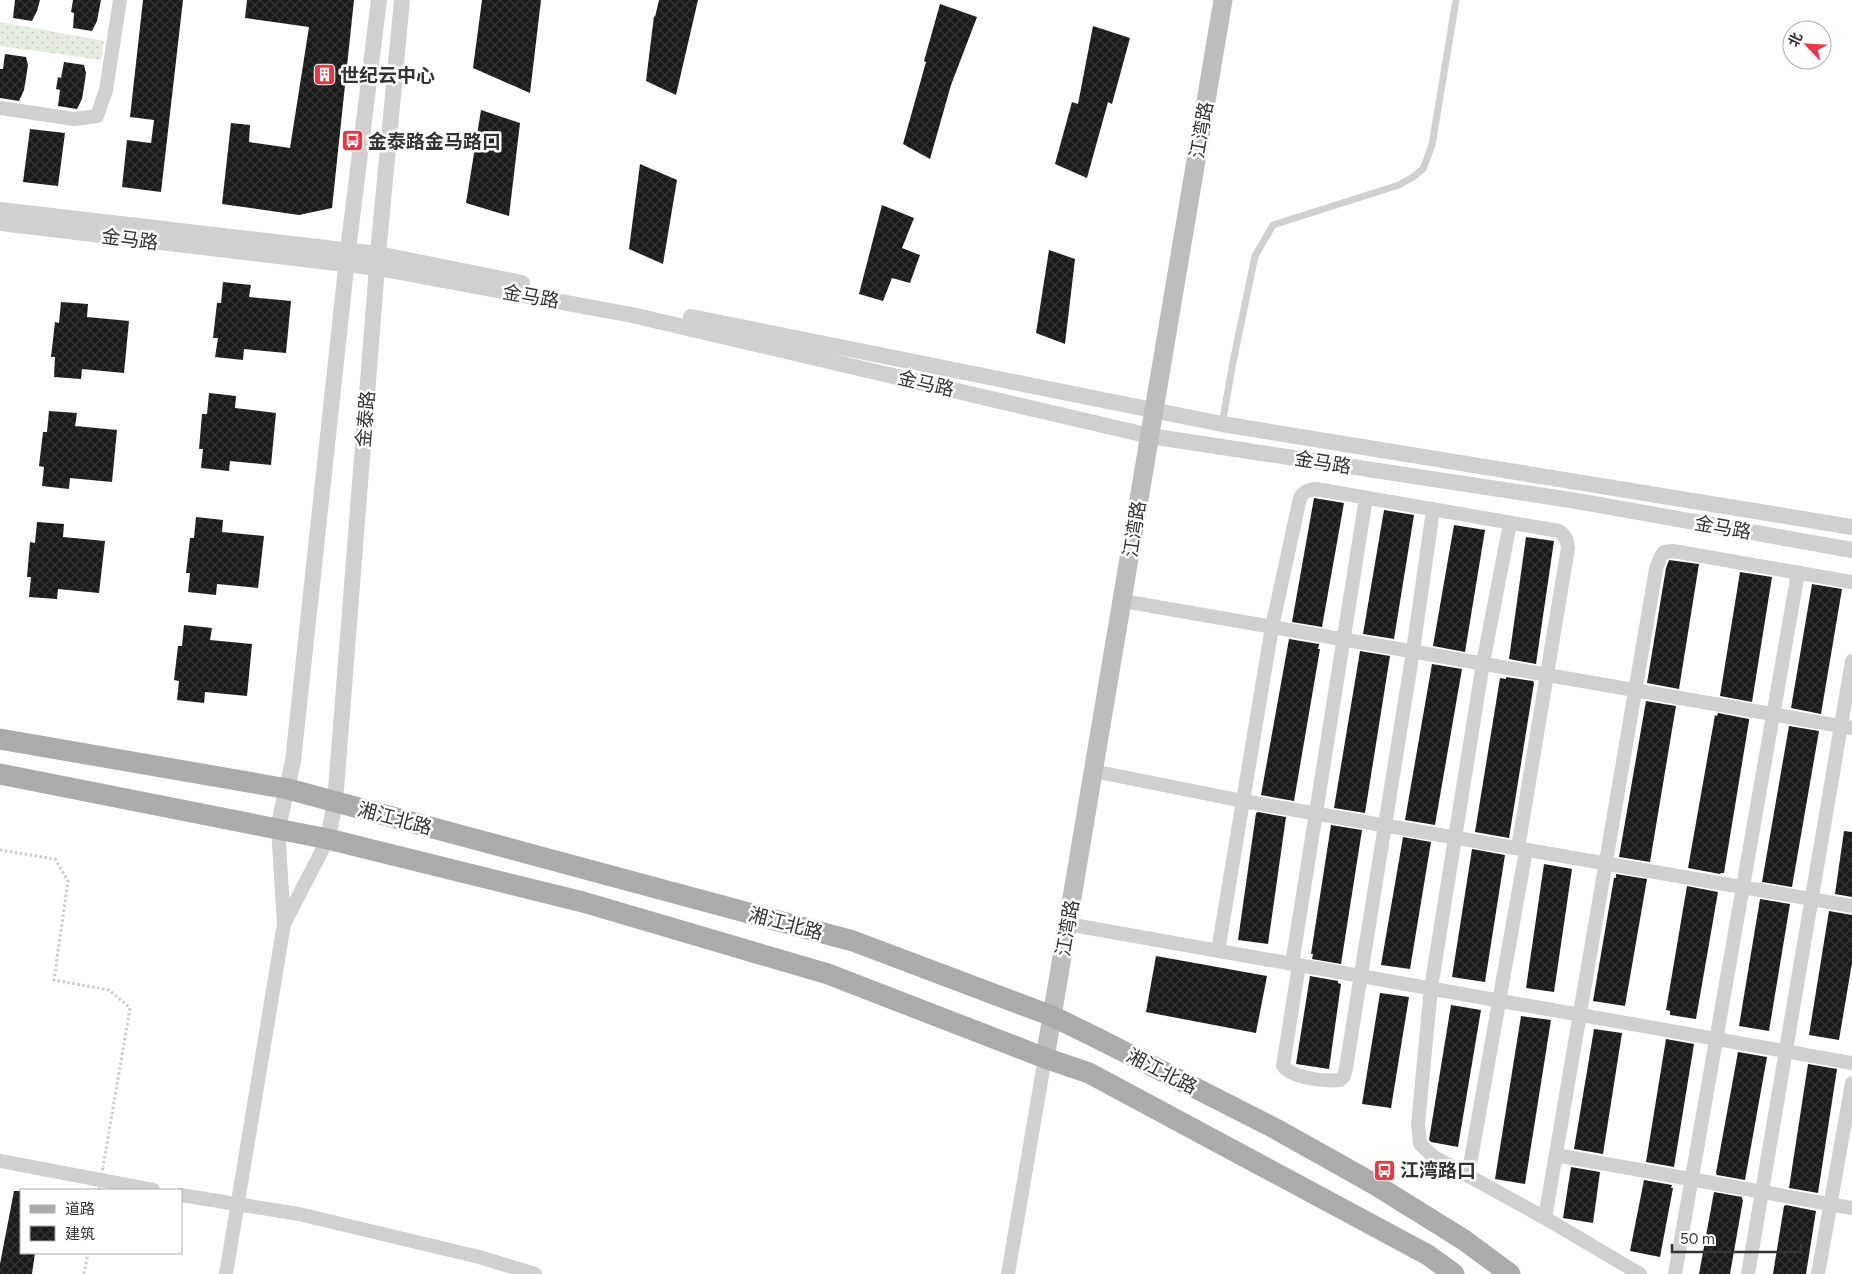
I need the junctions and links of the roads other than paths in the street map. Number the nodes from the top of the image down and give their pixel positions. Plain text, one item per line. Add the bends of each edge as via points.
1 (120, 0) edge
2 (379, 0) edge
3 (402, 0) edge
4 (1223, 0) edge
5 (1456, 0) edge
6 (0, 108) edge
7 (0, 210) edge
8 (0, 224) edge
9 (347, 258) junction
10 (378, 261) junction
11 (1154, 410) junction
12 (1222, 424) junction
13 (1150, 436) junction
14 (1366, 498) junction
15 (1433, 510) junction
16 (1510, 523) junction
17 (1852, 527) edge
18 (1852, 550) edge
19 (1798, 572) junction
20 (1852, 582) edge
21 (1123, 601) junction
22 (1272, 627) junction
23 (1344, 639) junction
24 (1413, 651) junction
25 (1852, 661) edge
26 (1483, 664) junction
27 (1547, 675) junction
28 (1636, 690) junction
29 (1773, 714) junction
30 (1847, 727) edge
31 (0, 740) edge
32 (1093, 771) junction
33 (0, 774) edge
34 (288, 789) junction
35 (1243, 801) junction
36 (335, 802) junction
37 (1316, 814) junction
38 (1385, 826) junction
39 (278, 828) junction
40 (1454, 837) junction
41 (328, 839) junction
42 (1522, 849) junction
43 (1606, 863) junction
44 (1743, 887) junction
45 (1812, 899) junction
46 (1852, 906) edge
47 (284, 924) junction
48 (1068, 924) junction
49 (1218, 951) junction
50 (1295, 964) junction
51 (1360, 976) junction
52 (1431, 988) junction
53 (1499, 1000) junction
54 (1580, 1015) junction
55 (1052, 1016) junction
56 (1716, 1039) junction
57 (1786, 1051) junction
58 (1045, 1058) junction
59 (1852, 1063) edge
60 (1852, 1083) edge
61 (1556, 1155) junction
62 (0, 1161) edge
63 (1468, 1176) junction
64 (1692, 1180) junction
65 (148, 1189) edge
66 (1762, 1192) junction
67 (182, 1195) edge
68 (1830, 1204) junction
69 (237, 1205) junction
70 (1852, 1208) edge
71 (1544, 1218) junction
72 (226, 1274) edge
73 (536, 1274) edge
74 (1008, 1274) edge
75 (1454, 1274) edge
76 (1510, 1274) edge
77 (1640, 1274) edge
78 (1675, 1274) edge
79 (1748, 1274) edge
80 (1818, 1274) edge

1 - 6 street via 106,90 97,116 74,119
2 - 9 street
3 - 10 street, 金泰路
4 - 11 main road, 江湾路
5 - 12 lane via 1432,145 1423,168 1399,185 1273,225 1255,256
7 - 9 street, 金马路
8 - 9 street, 金马路
9 - 10 street, 金马路
9 - 34 street
10 - 11 street, 金马路
10 - 13 street, 金马路 via 632,314
10 - 36 street, 金泰路
11 - 12 street, 金马路
11 - 13 main road, 江湾路
12 - 17 street, 金马路
13 - 18 street, 金马路 via 1577,501
13 - 21 main road, 江湾路
14 - 15 street
14 - 22 street via 1316,489 1308,490 1300,498
14 - 23 street
15 - 16 street
15 - 24 street
16 - 26 street
16 - 27 street via 1559,532 1567,540
19 - 20 street
19 - 28 street via 1664,552 1656,569
19 - 29 street
21 - 22 street
21 - 32 main road, 江湾路
22 - 23 street
22 - 35 street
23 - 24 street
23 - 37 street
24 - 26 street
24 - 38 street
25 - 30 street
26 - 27 street
26 - 40 street
27 - 28 street
27 - 42 street
28 - 29 street
28 - 43 street
29 - 30 street
29 - 44 street
30 - 45 street
31 - 34 main road, 湘江北路
32 - 35 street
32 - 48 main road, 江湾路
33 - 39 main road, 湘江北路
34 - 36 main road, 湘江北路
34 - 39 street
35 - 37 street
35 - 49 street
36 - 41 street, 金泰路
36 - 55 main road, 湘江北路 via 853,941
37 - 38 street
37 - 50 street
38 - 40 street
38 - 51 street
39 - 41 main road, 湘江北路
39 - 47 street
40 - 42 street
40 - 52 street
41 - 47 street
41 - 58 main road, 湘江北路 via 583,902 828,974
42 - 43 street
42 - 53 street
43 - 44 street
43 - 54 street
44 - 45 street
44 - 56 street
45 - 46 street
45 - 57 street
47 - 69 street
48 - 49 street
48 - 55 main road, 江湾路
49 - 50 street
50 - 51 street
50 - 51 street via 1283,1066 1296,1076 1334,1081 1344,1076
51 - 52 street
52 - 53 street
52 - 63 street via 1418,1124 1420,1144 1434,1157
53 - 54 street
53 - 63 street
54 - 56 street
54 - 61 street
55 - 58 main road, 江湾路
55 - 76 main road, 湘江北路 via 1276,1129 1374,1184 1464,1240
56 - 57 street
56 - 64 street
57 - 59 street
57 - 66 street
58 - 74 street
58 - 75 main road, 湘江北路 via 1098,1078 1428,1255
60 - 68 street
61 - 64 street
61 - 71 street
62 - 65 street
63 - 71 street
64 - 66 street
64 - 78 street
66 - 68 street
66 - 79 street
67 - 69 street
68 - 70 street
68 - 80 street
69 - 72 street
69 - 73 street via 299,1214
71 - 77 street

